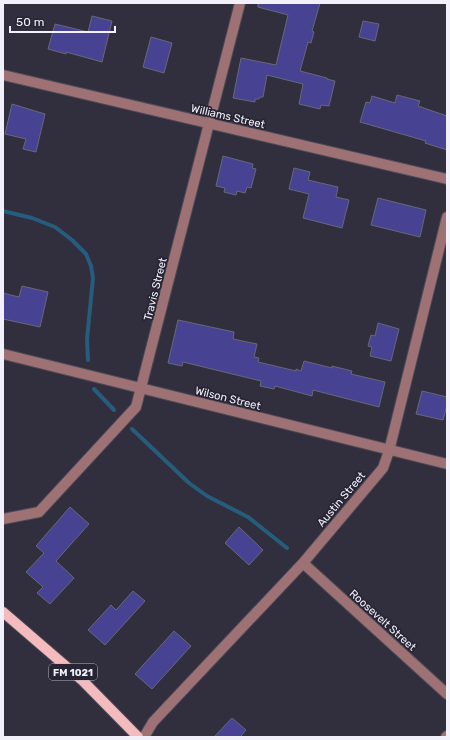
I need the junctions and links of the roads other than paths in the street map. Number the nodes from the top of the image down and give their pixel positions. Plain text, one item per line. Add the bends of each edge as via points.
1 (240, 3) edge
2 (3, 75) edge
3 (209, 124) junction
4 (447, 179) edge
5 (447, 218) edge
6 (3, 354) edge
7 (142, 388) junction
8 (389, 451) junction
9 (447, 464) edge
10 (3, 520) edge
11 (303, 564) junction
12 (3, 612) edge
13 (447, 694) edge
14 (138, 737) edge
15 (144, 737) edge

1 - 3 street, Travis Street
2 - 3 street, Williams Street
3 - 4 street, Williams Street
3 - 7 street, Travis Street
5 - 8 street, Austin Street
6 - 7 street, Wilson Street
7 - 8 street, Wilson Street
7 - 10 street, Travis Street via 136,407 39,512
8 - 9 street, Wilson Street
8 - 11 street, Austin Street via 383,468
11 - 13 street, Roosevelt Street
11 - 15 street, Austin Street via 154,722
12 - 14 main road, FM 1021 via 83,681

